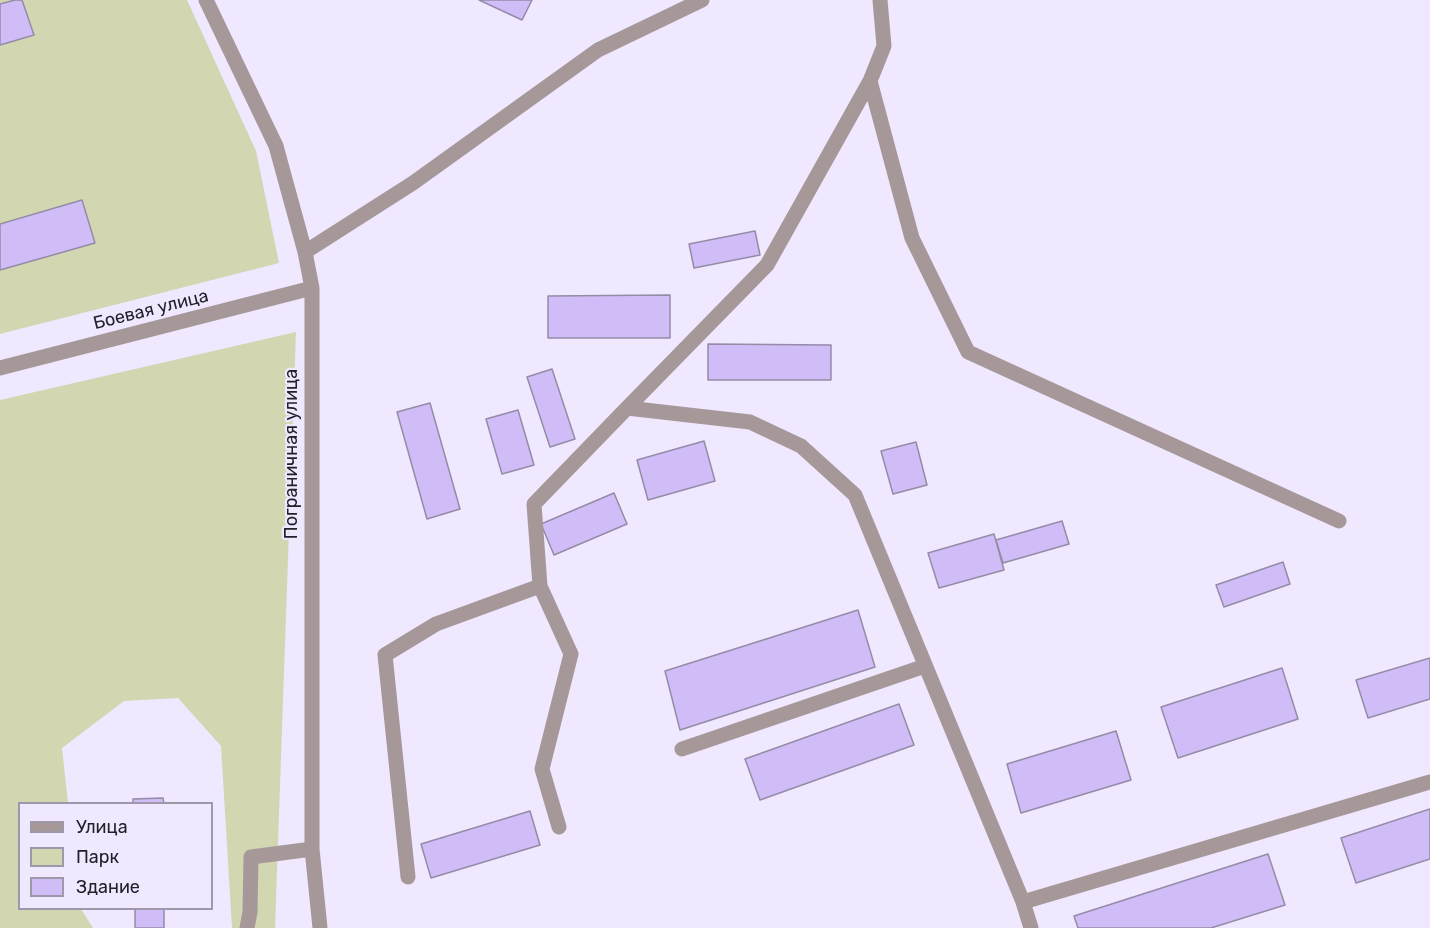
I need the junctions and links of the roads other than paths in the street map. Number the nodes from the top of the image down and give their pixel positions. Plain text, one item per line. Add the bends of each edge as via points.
1 (206, 0) edge
2 (702, 0) edge
3 (880, 0) edge
4 (870, 81) junction
5 (304, 252) junction
6 (312, 288) junction
7 (0, 368) edge
8 (627, 408) junction
9 (1339, 521) dead end
10 (540, 586) junction
11 (925, 666) junction
12 (682, 749) dead end
13 (1430, 782) edge
14 (559, 827) dead end
15 (312, 849) junction
16 (408, 877) dead end
17 (1023, 902) junction
18 (247, 928) edge
19 (320, 928) edge
20 (1030, 928) edge

1 - 5 street, Пограничная улица via 276,146
2 - 5 street via 598,50 413,183
3 - 4 street via 884,46
4 - 8 street via 767,265
4 - 9 street via 912,238 968,352
5 - 6 street, Пограничная улица
6 - 7 street, Боевая улица
6 - 15 street, Пограничная улица
8 - 10 street via 534,504
8 - 11 street via 750,422 801,446 855,495
10 - 14 street via 571,654 542,769
10 - 16 street via 436,624 386,655
11 - 12 street
11 - 17 street
13 - 17 street
15 - 18 street via 251,857
15 - 19 street, Пограничная улица
17 - 20 street

